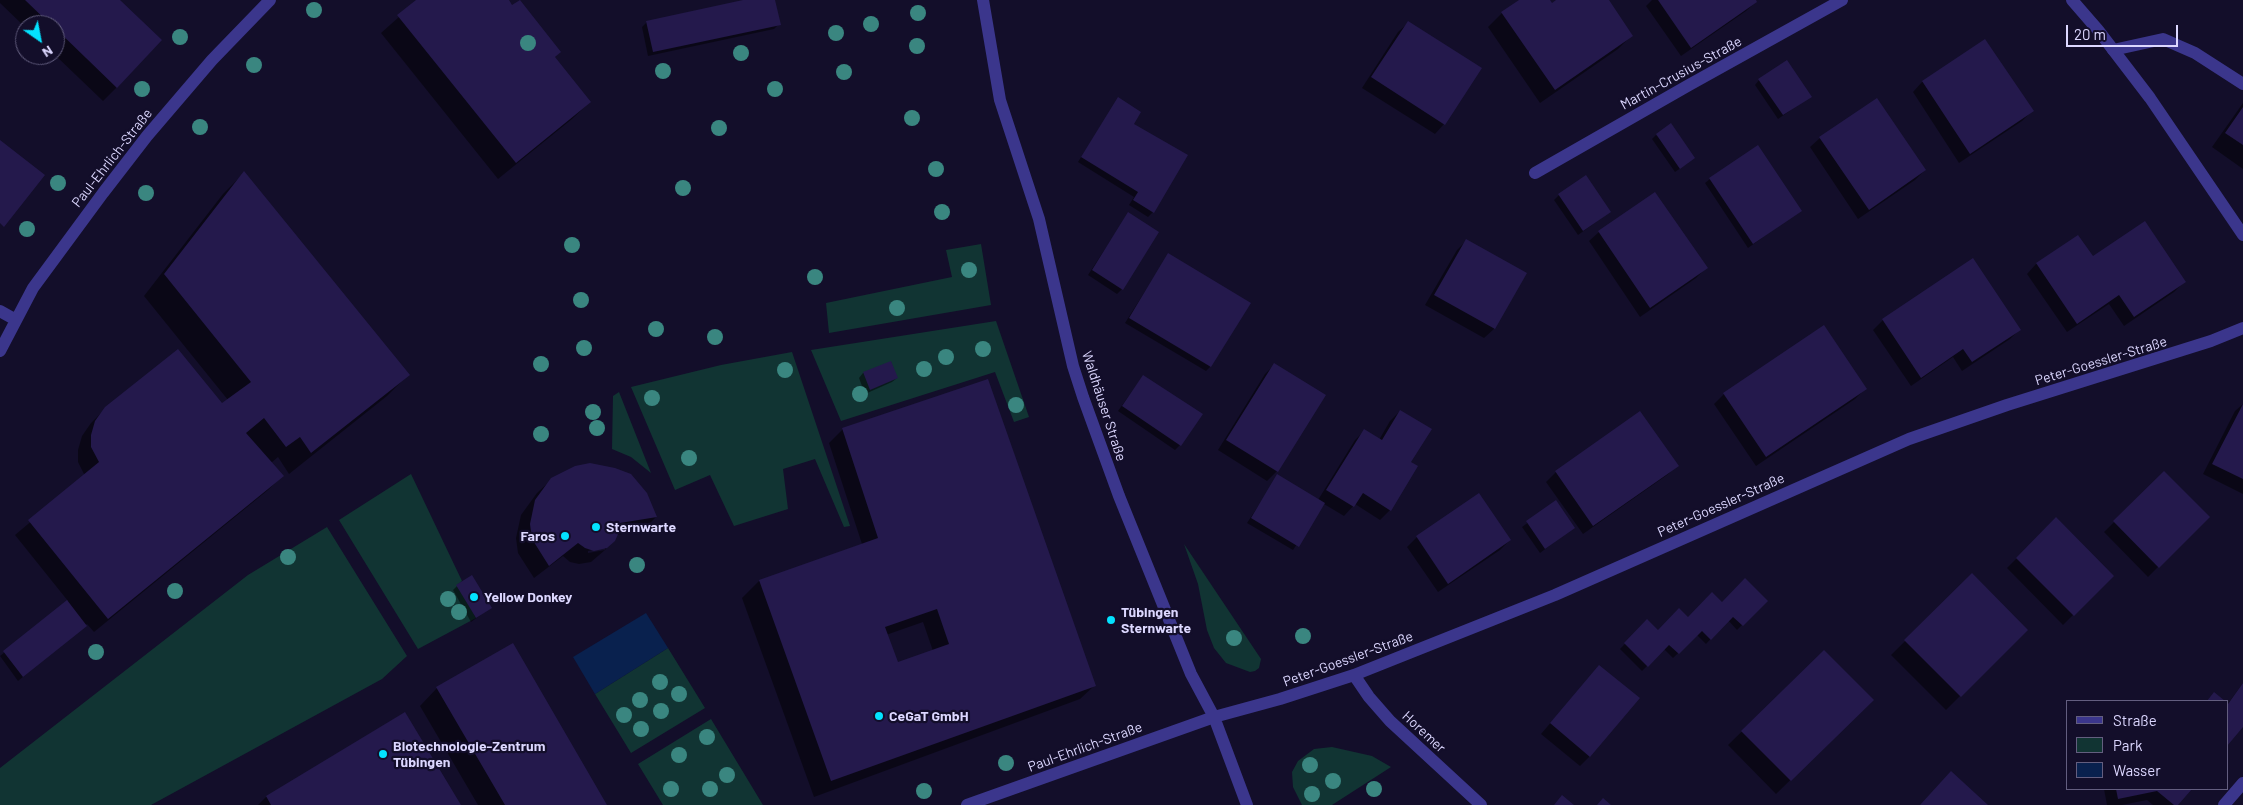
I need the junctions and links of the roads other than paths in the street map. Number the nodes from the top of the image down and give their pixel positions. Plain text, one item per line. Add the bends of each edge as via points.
1 (270, 0) edge
2 (983, 0) edge
3 (1842, 0) edge
4 (2072, 0) edge
5 (2113, 50) junction
6 (2243, 84) edge
7 (1536, 173) dead end
8 (2243, 235) edge
9 (0, 311) edge
10 (16, 320) junction
11 (2243, 328) edge
12 (0, 351) edge
13 (1354, 675) junction
14 (1214, 717) junction
15 (2243, 783) edge
16 (967, 805) edge
17 (1247, 805) edge
18 (1481, 805) edge
19 (2224, 805) edge

1 - 10 street, Paul-Ehrlich-Straße via 212,60 147,136 38,282
2 - 14 street, Waldhäuser Straße via 1000,100 1039,219 1073,366 1119,496 1191,674
3 - 7 street, Martin-Crusius-Straße
4 - 5 street
5 - 6 street via 2163,40 2195,53
5 - 8 street via 2150,98
9 - 10 street
10 - 12 street, Paul-Ehrlich-Straße
11 - 13 street, Peter-Goessler-Straße via 1909,439 1555,595
13 - 14 street, Peter-Goessler-Straße
13 - 18 street, Horemer via 1390,721
14 - 16 street, Paul-Ehrlich-Straße
14 - 17 street, Waldhäuser Straße
15 - 19 street

